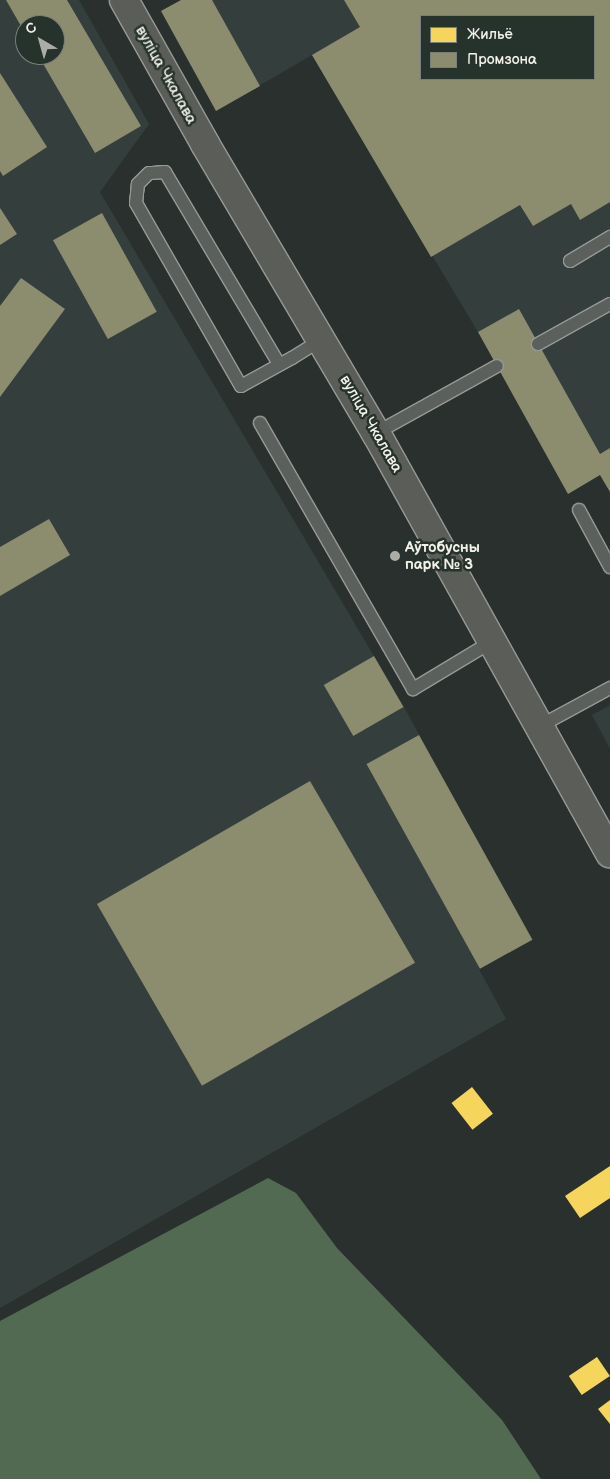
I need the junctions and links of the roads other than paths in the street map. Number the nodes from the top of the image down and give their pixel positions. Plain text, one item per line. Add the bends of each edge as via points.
1 (124, 0) edge
2 (610, 237) edge
3 (570, 261) dead end
4 (610, 304) edge
5 (321, 340) junction
6 (538, 344) dead end
7 (279, 364) junction
8 (497, 366) dead end
9 (260, 423) dead end
10 (376, 433) junction
11 (579, 510) dead end
12 (610, 567) edge
13 (493, 641) junction
14 (610, 688) edge
15 (540, 726) junction
16 (610, 853) edge

1 - 5 highway, вуліца Чкалава
2 - 3 lane
4 - 6 lane
5 - 7 lane
5 - 10 highway, вуліца Чкалава
7 - 7 lane via 241,386 136,203 138,184 149,173 165,172
8 - 10 lane
9 - 13 lane via 413,689
10 - 13 highway, вуліца Чкалава
11 - 12 lane
13 - 15 highway, вуліца Чкалава
14 - 15 lane
15 - 16 highway, вуліца Чкалава

